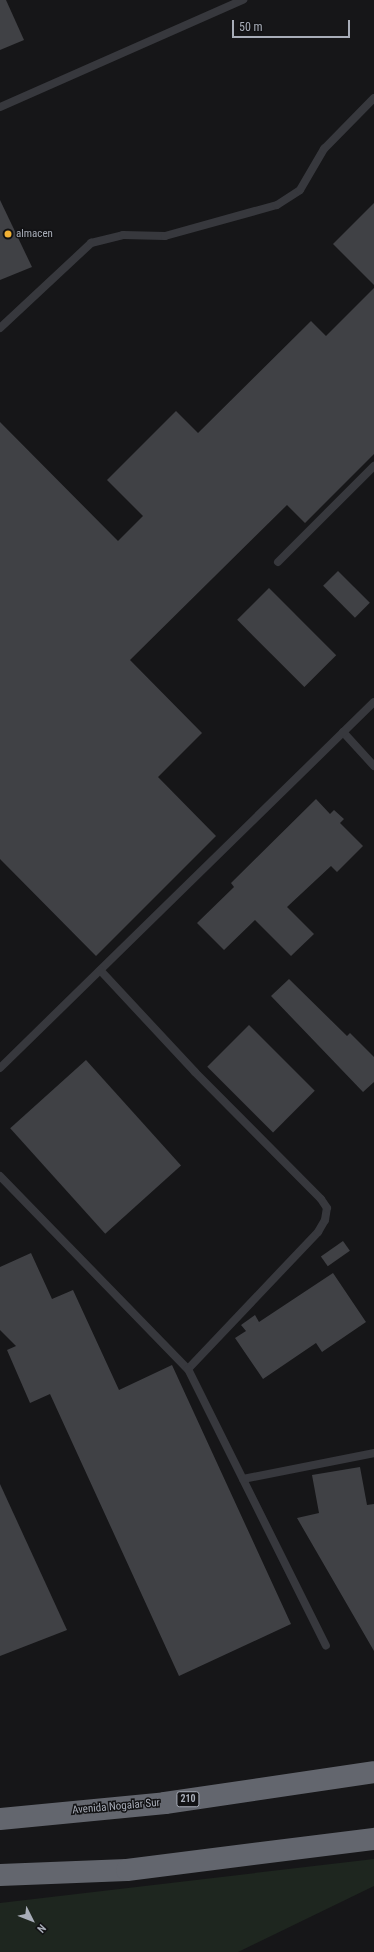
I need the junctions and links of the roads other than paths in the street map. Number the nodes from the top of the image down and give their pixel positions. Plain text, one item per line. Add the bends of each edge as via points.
1 (243, 0) edge
2 (374, 98) edge
3 (0, 107) edge
4 (0, 328) edge
5 (374, 466) edge
6 (278, 562) dead end
7 (374, 702) edge
8 (343, 732) junction
9 (374, 766) edge
10 (100, 970) junction
11 (0, 1068) edge
12 (0, 1176) edge
13 (188, 1369) junction
14 (374, 1453) edge
15 (243, 1479) junction
16 (326, 1646) dead end
17 (374, 1772) edge
18 (0, 1819) edge
19 (374, 1839) edge
20 (0, 1875) edge

1 - 3 lane
2 - 4 lane via 324,148 300,190 277,205 165,236 123,235 91,243
5 - 6 lane
7 - 8 lane
8 - 9 lane
8 - 10 lane
10 - 11 lane
10 - 13 lane via 195,1072 321,1199 326,1208 318,1232
12 - 13 lane
13 - 15 lane
14 - 15 lane
15 - 16 lane
17 - 18 highway, Avenida Nogalar Sur / 210 via 165,1803
19 - 20 highway via 127,1870

